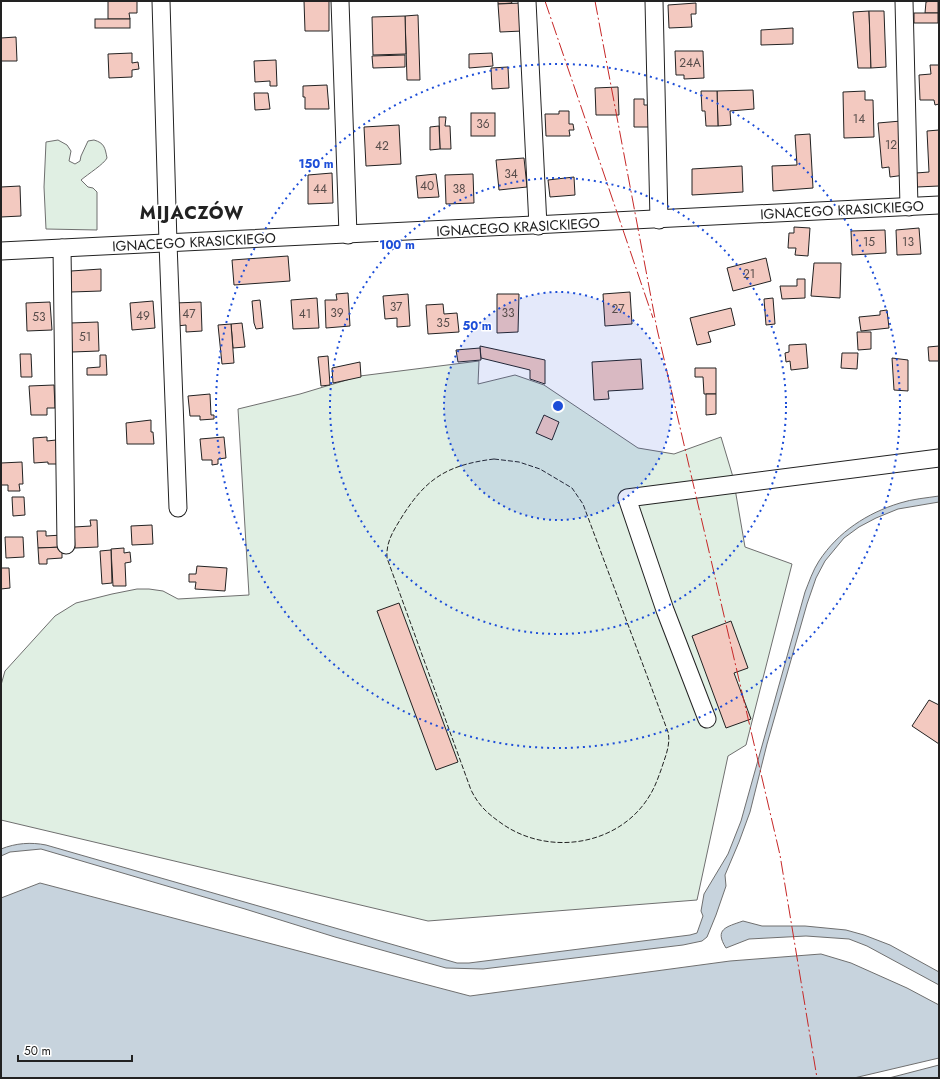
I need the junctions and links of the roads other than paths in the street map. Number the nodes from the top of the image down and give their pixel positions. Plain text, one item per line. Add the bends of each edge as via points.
1 (161, 1) edge
2 (340, 1) edge
3 (527, 1) edge
4 (654, 1) edge
5 (904, 1) edge
6 (939, 205) edge
7 (909, 207) junction
8 (659, 220) junction
9 (538, 226) junction
10 (348, 235) junction
11 (168, 243) junction
12 (62, 248) junction
13 (1, 251) edge
14 (939, 458) edge
15 (178, 508) dead end
16 (66, 545) dead end
17 (707, 719) dead end

1 - 11 street
2 - 10 street
3 - 9 street
4 - 8 street
5 - 7 street
6 - 7 street, IGNACEGO KRASICKIEGO
7 - 8 street, IGNACEGO KRASICKIEGO
8 - 9 street, IGNACEGO KRASICKIEGO
9 - 10 street, IGNACEGO KRASICKIEGO
10 - 11 street, IGNACEGO KRASICKIEGO
11 - 12 street, IGNACEGO KRASICKIEGO
11 - 15 street
12 - 13 street, IGNACEGO KRASICKIEGO
12 - 16 street
14 - 17 street via 627,498 665,610

